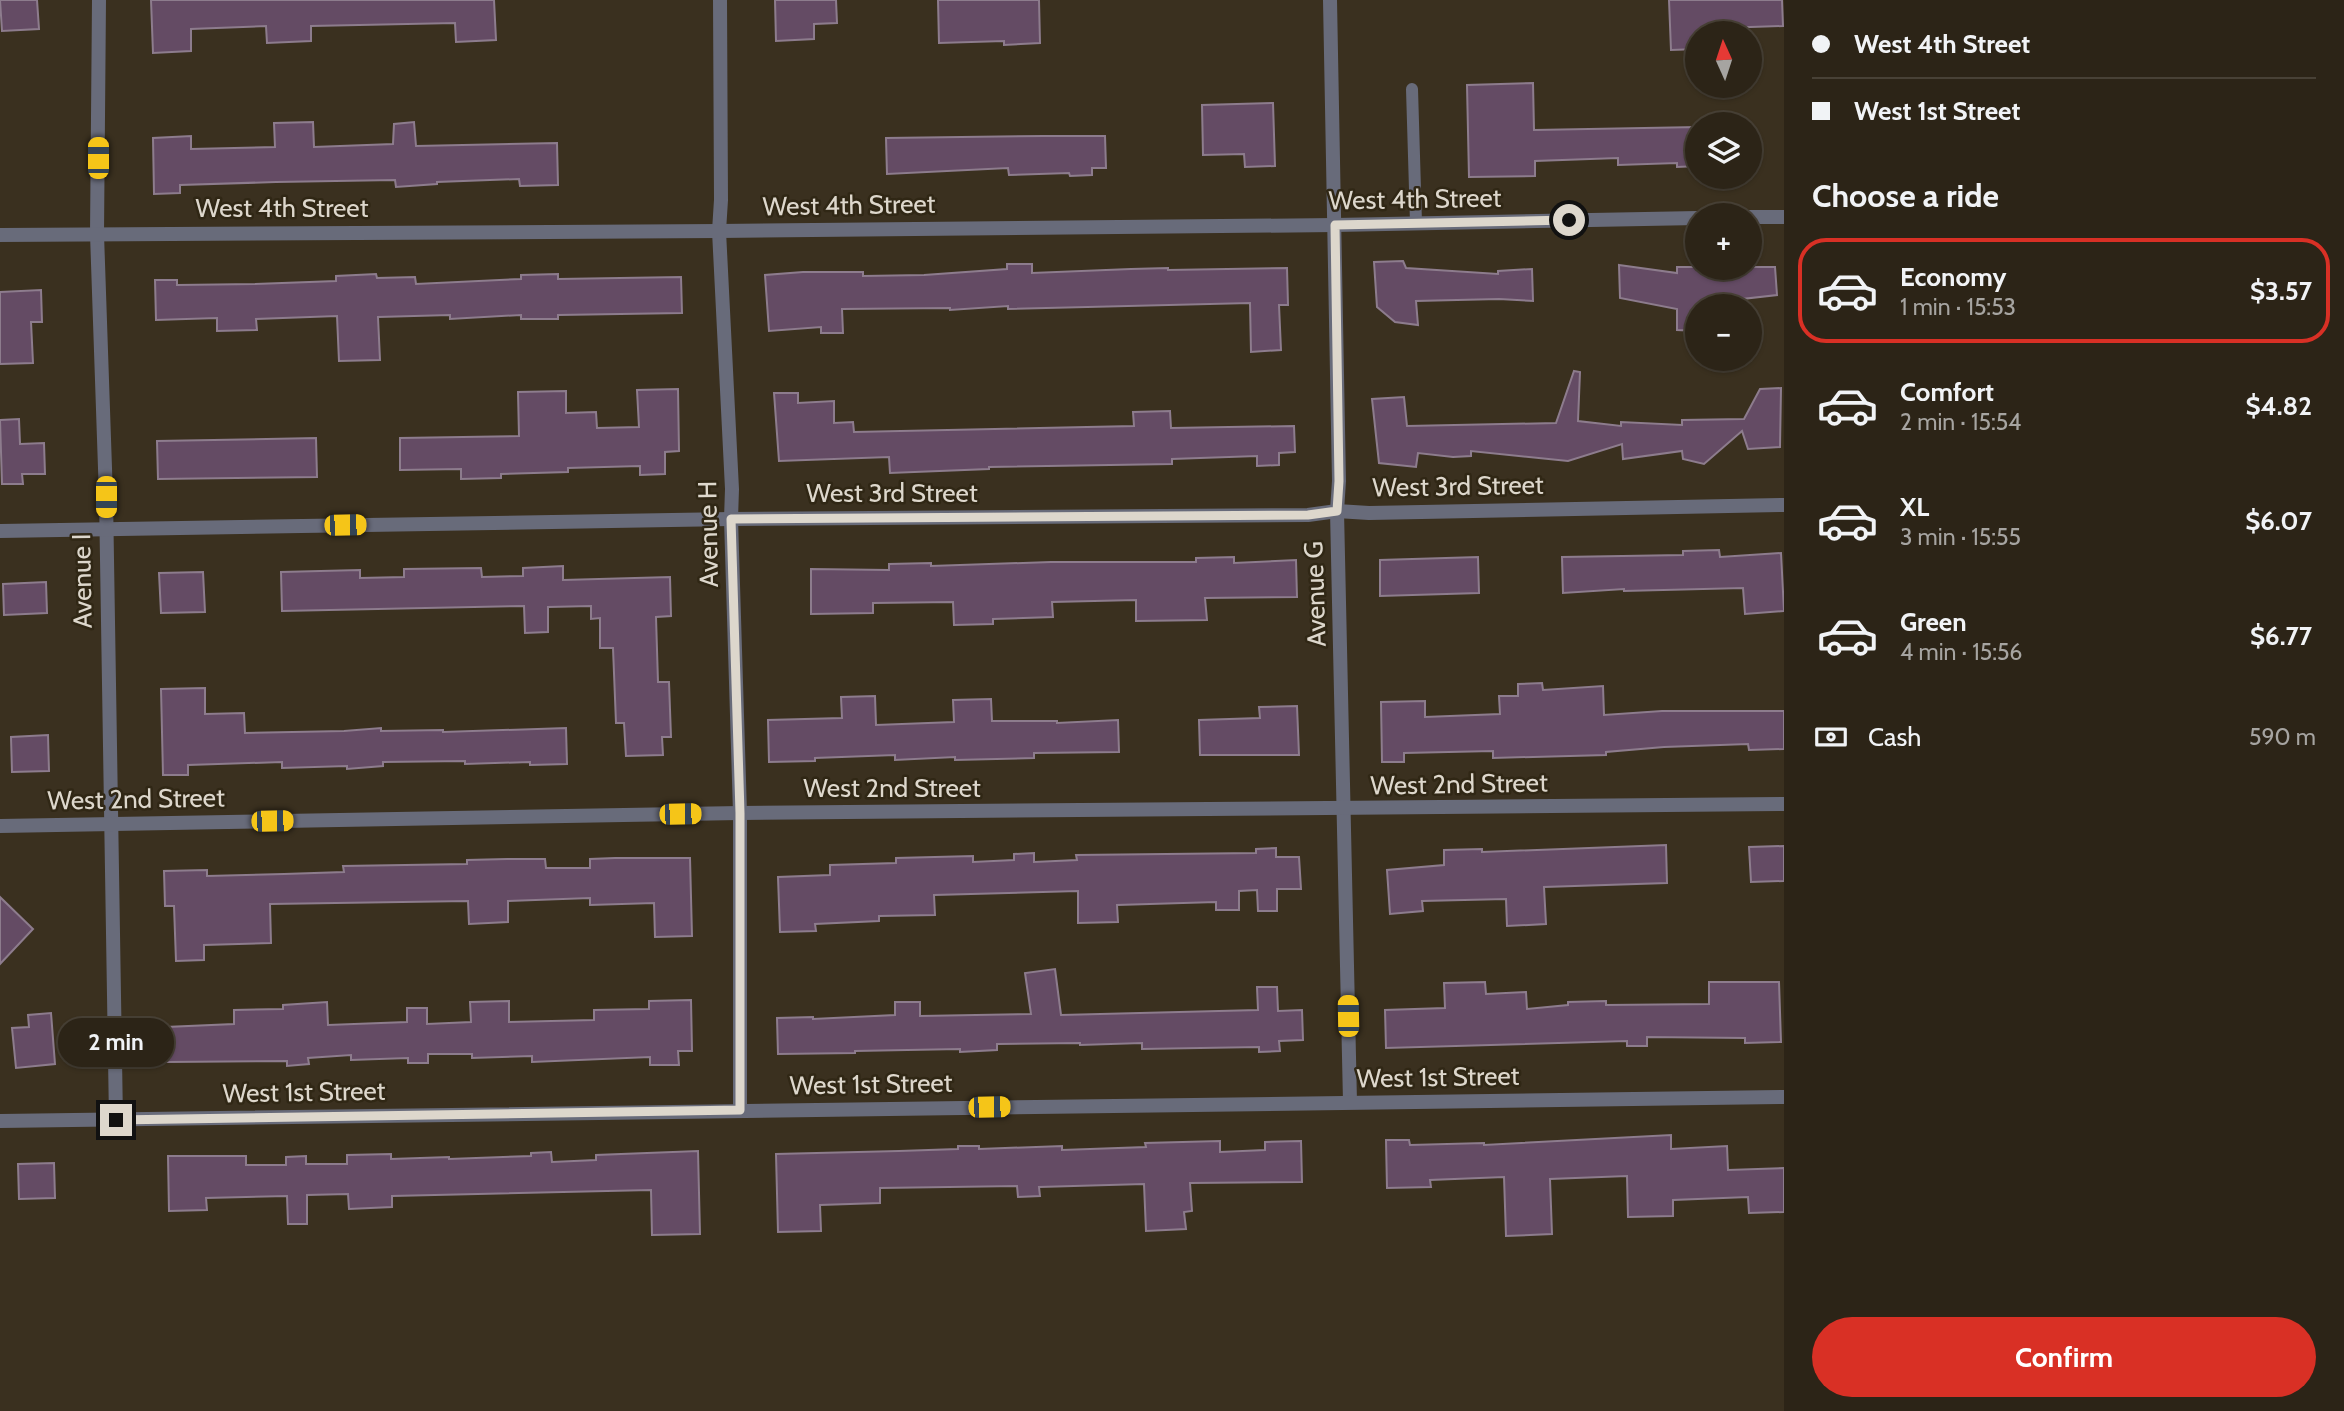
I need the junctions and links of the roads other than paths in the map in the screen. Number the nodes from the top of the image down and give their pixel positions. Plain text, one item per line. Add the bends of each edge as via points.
1 (99, 0) edge
2 (720, 0) edge
3 (1331, 0) edge
4 (1412, 89) dead end
5 (1762, 217) edge
6 (1784, 217) edge
7 (1685, 218) edge
8 (1416, 223) junction
9 (1335, 225) junction
10 (719, 231) junction
11 (97, 234) junction
12 (0, 235) edge
13 (1784, 505) edge
14 (1337, 511) junction
15 (731, 519) junction
16 (106, 529) junction
17 (0, 531) edge
18 (1784, 804) edge
19 (1345, 810) junction
20 (740, 813) junction
21 (112, 824) junction
22 (0, 826) edge
23 (1784, 1097) edge
24 (1350, 1102) junction
25 (740, 1110) junction
26 (116, 1120) junction
27 (0, 1121) edge

1 - 11 street, Avenue I
2 - 10 street, Avenue H
3 - 9 street, Avenue G
4 - 8 lane
5 - 6 street
7 - 8 street, West 4th Street
8 - 9 street, West 4th Street
9 - 10 street, West 4th Street
9 - 14 street, Avenue G
10 - 11 street, West 4th Street
10 - 15 street, Avenue H
11 - 12 street, West 4th Street
11 - 16 street, Avenue I
13 - 14 street, West 3rd Street
14 - 15 street, West 3rd Street via 1294,516
14 - 19 street, Avenue G
15 - 16 street, West 3rd Street
15 - 20 street, Avenue H
16 - 17 street, West 3rd Street
16 - 21 street, Avenue I
18 - 19 street, West 2nd Street
19 - 20 street, West 2nd Street
19 - 24 street, Avenue G
20 - 21 street, West 2nd Street
20 - 25 street, Avenue H
21 - 22 street, West 2nd Street
21 - 26 street, Avenue I
23 - 24 street, West 1st Street
24 - 25 street, West 1st Street
25 - 26 street, West 1st Street
26 - 27 street, West 1st Street

